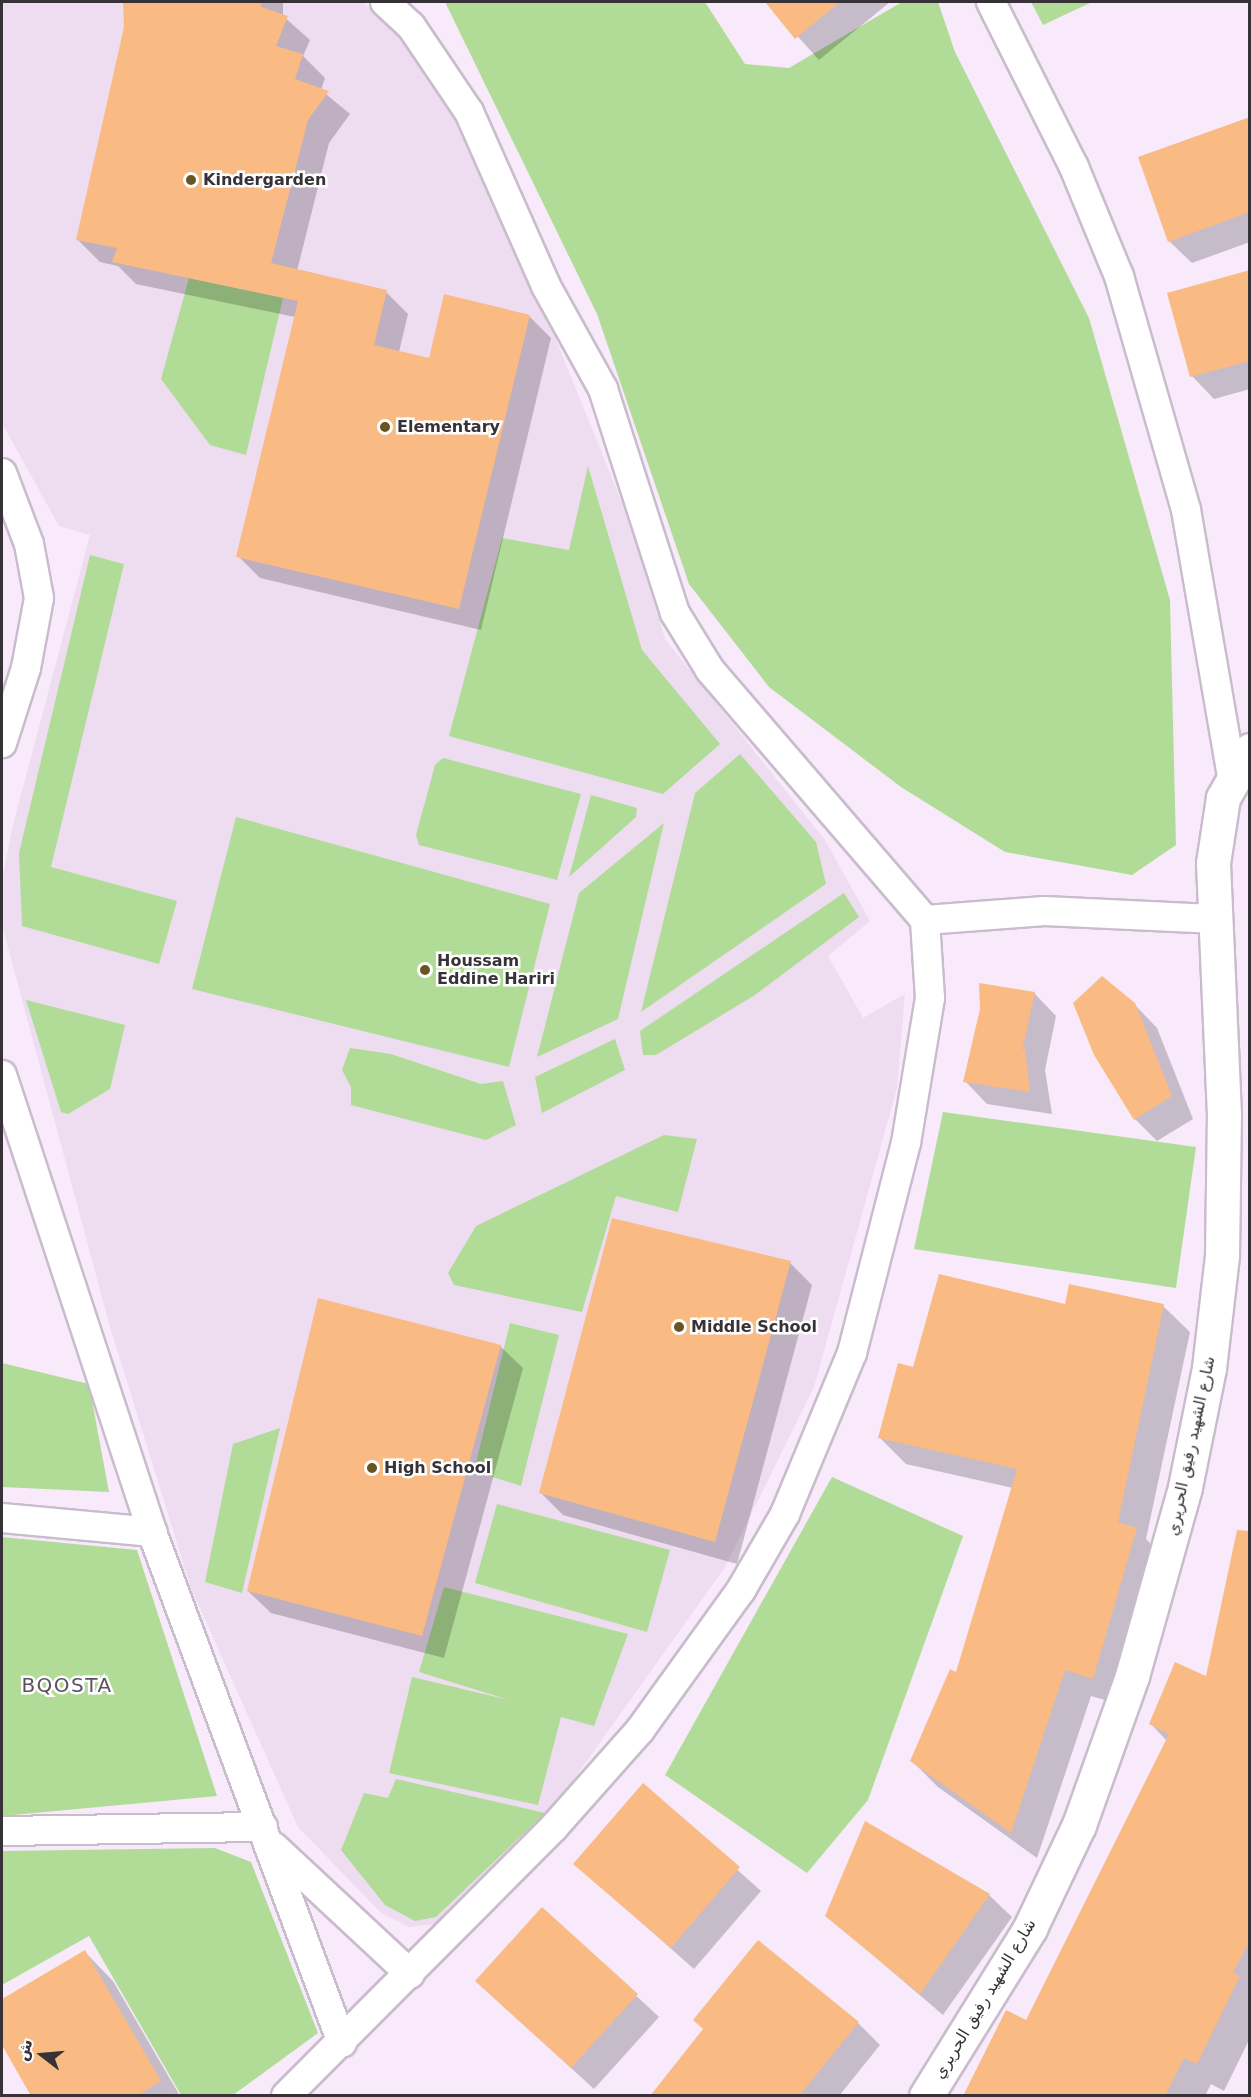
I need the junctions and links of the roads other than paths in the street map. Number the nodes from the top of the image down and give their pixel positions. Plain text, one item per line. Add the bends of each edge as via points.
1 (385, 2) edge
2 (991, 2) edge
3 (2, 473) edge
4 (2, 743) edge
5 (1250, 750) edge
6 (1232, 777) junction
7 (1212, 919) junction
8 (925, 920) junction
9 (2, 1075) edge
10 (2, 1518) edge
11 (152, 1532) junction
12 (2, 1831) edge
13 (266, 1835) junction
14 (410, 1974) junction
15 (342, 2043) junction
16 (286, 2096) edge
17 (926, 2096) edge

1 - 8 street via 411,26 469,112 546,286 603,389 675,613 710,670
2 - 6 street via 1074,167 1119,276 1186,510
3 - 4 street via 29,544 39,598 26,668
5 - 6 street, شارع الشهيد رفيق الحريري
6 - 7 street, شارع الشهيد رفيق الحريري via 1217,825
7 - 8 street via 1045,911
7 - 17 street, شارع الشهيد رفيق الحريري via 1224,1105 1222,1255 1209,1368 1185,1487 1132,1676 1079,1825 1030,1928
8 - 14 street via 930,998 896,1188 852,1353 784,1514 741,1590 640,1730 554,1827
9 - 11 street
10 - 11 street
11 - 13 street
12 - 13 street
13 - 14 street
13 - 15 street
14 - 15 street
15 - 16 street

